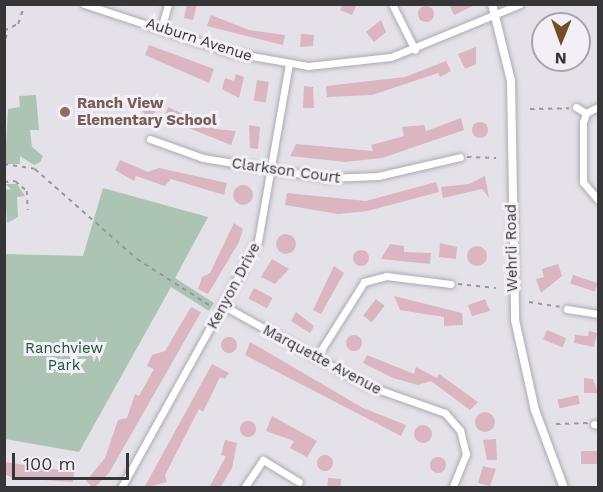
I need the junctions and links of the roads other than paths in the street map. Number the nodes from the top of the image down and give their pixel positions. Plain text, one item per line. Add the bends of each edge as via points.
1 (84, 4) edge
2 (168, 4) edge
3 (392, 4) edge
4 (492, 4) edge
5 (520, 4) edge
6 (496, 15) junction
7 (161, 29) junction
8 (415, 50) junction
9 (289, 64) junction
10 (576, 107) road end
11 (598, 107) edge
12 (586, 113) junction
13 (150, 139) dead end
14 (460, 157) road end
15 (272, 170) junction
16 (598, 200) edge
17 (451, 284) road end
18 (224, 306) junction
19 (567, 309) road end
20 (598, 314) edge
21 (316, 358) junction
22 (299, 482) dead end
23 (121, 488) edge
24 (244, 488) edge
25 (452, 488) edge
26 (564, 488) edge

1 - 7 street, Auburn Avenue
2 - 7 street
3 - 8 street
4 - 6 street, Wehrli Road
5 - 6 street, Auburn Avenue
6 - 8 street, Auburn Avenue
6 - 26 street, Wehrli Road via 511,81 515,320 534,410
7 - 9 street, Auburn Avenue via 229,52
8 - 9 street, Auburn Avenue via 351,64
9 - 15 street, Kenyon Drive
10 - 12 street
11 - 12 street
12 - 16 street via 583,182
13 - 15 street, Clarkson Court via 203,158
14 - 15 street, Clarkson Court via 357,178
15 - 18 street, Kenyon Drive via 258,241
17 - 21 street via 386,276 364,282
18 - 21 street, Marquette Avenue
18 - 23 street, Kenyon Drive
19 - 20 street
21 - 25 street, Marquette Avenue via 387,394 434,406 450,417 466,454
22 - 24 street via 263,460

